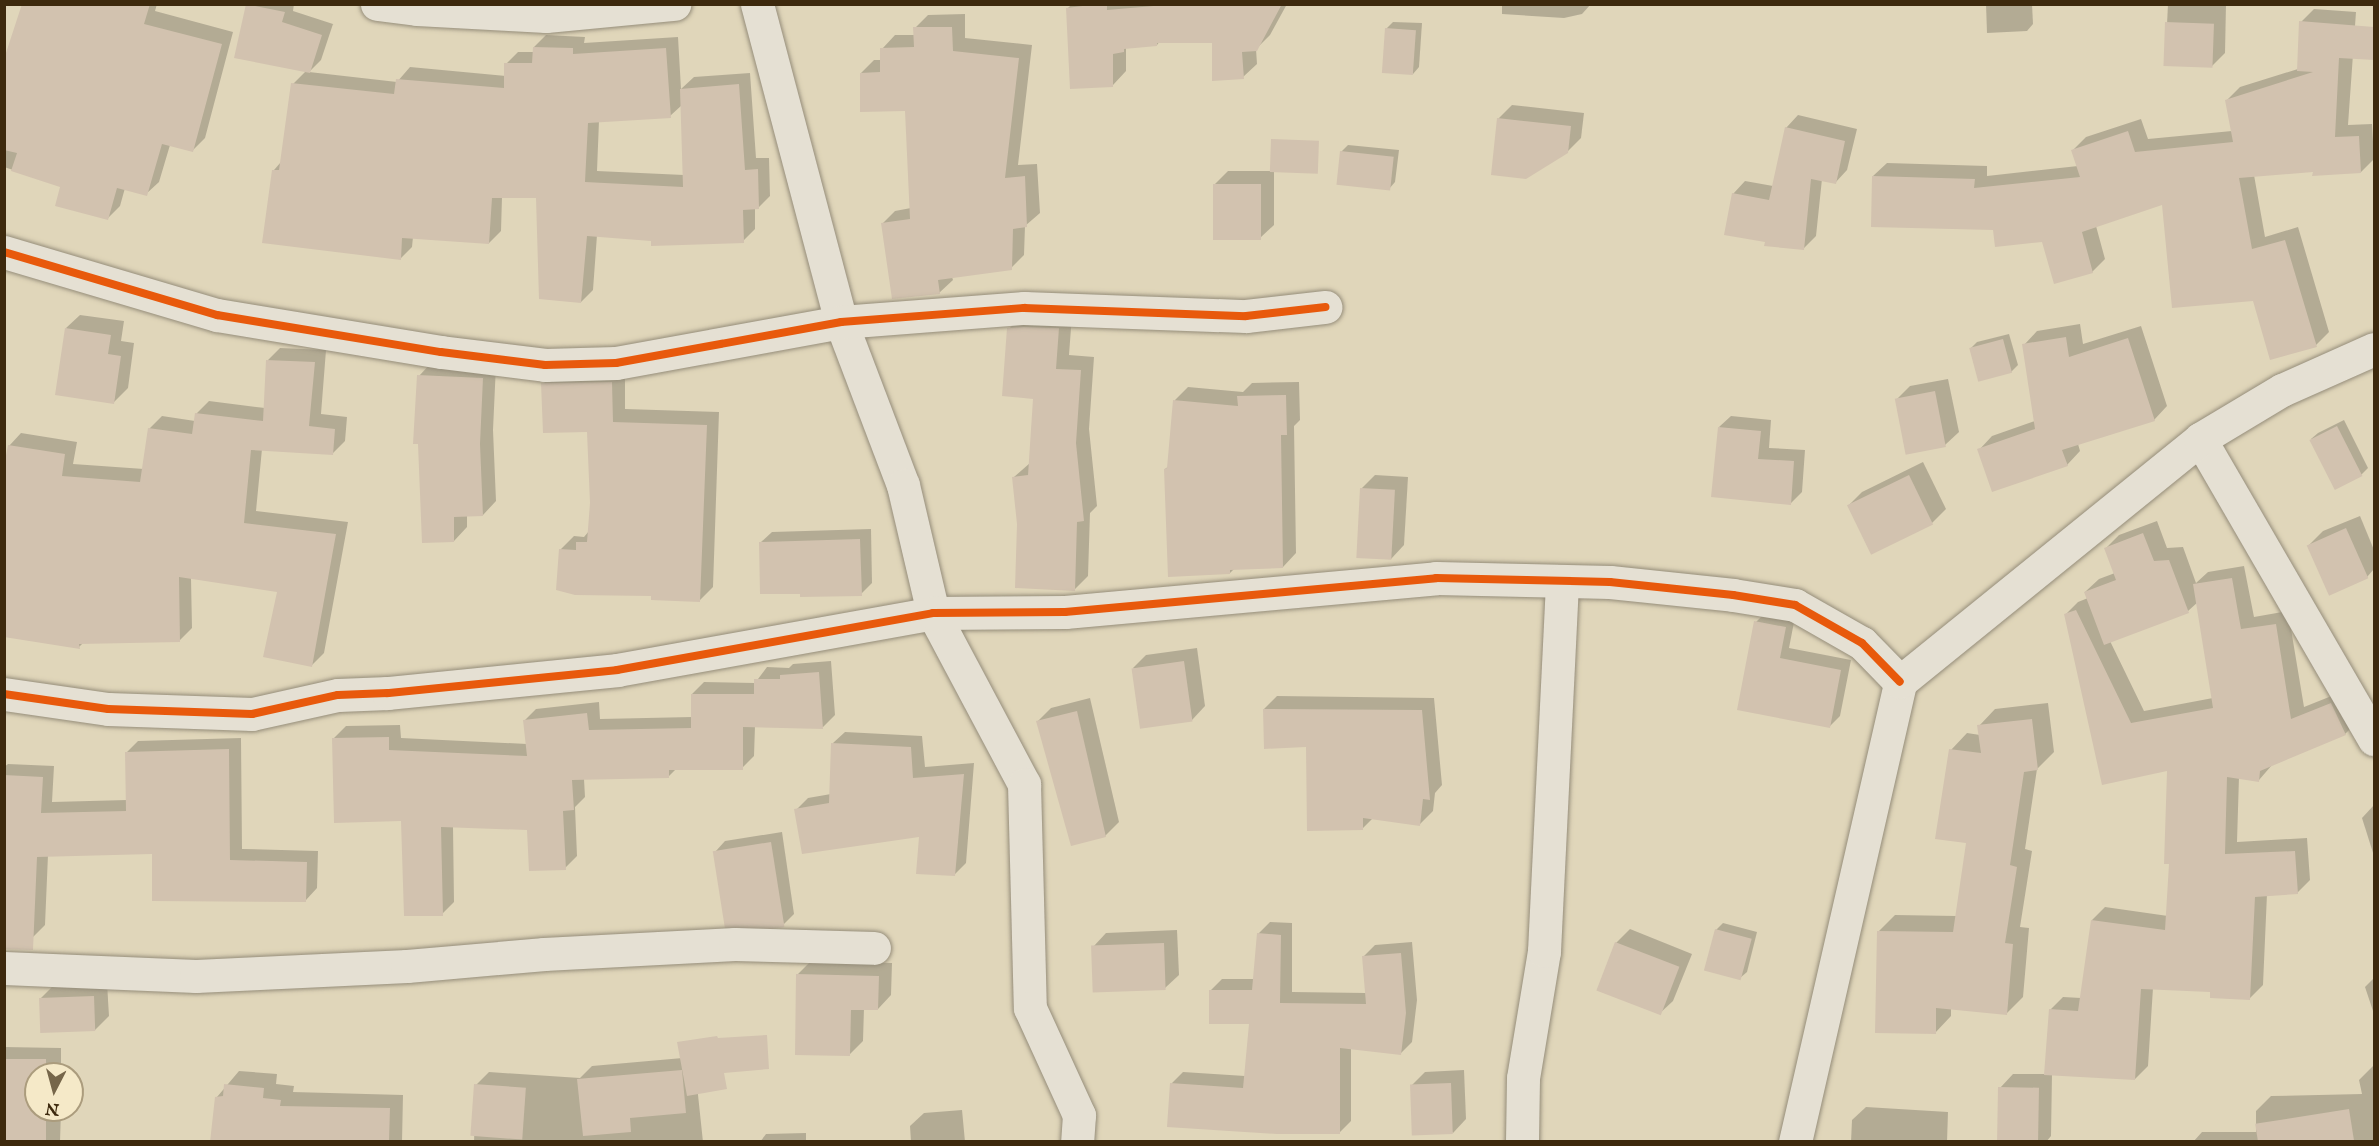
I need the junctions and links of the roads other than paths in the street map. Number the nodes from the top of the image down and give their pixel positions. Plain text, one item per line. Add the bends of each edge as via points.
1 (377, 4) edge
2 (674, 4) edge
3 (757, 4) edge
4 (4, 252) edge
5 (1325, 307) dead end
6 (841, 322) junction
7 (2374, 349) edge
8 (2200, 439) junction
9 (1562, 581) junction
10 (933, 613) junction
11 (1900, 682) junction
12 (4, 694) edge
13 (2374, 739) edge
14 (874, 948) dead end
15 (4, 968) edge
16 (1077, 1142) edge
17 (1522, 1142) edge
18 (1795, 1142) edge

1 - 2 street via 546,16
3 - 6 street
4 - 6 street via 217,315 545,365 616,363
5 - 6 street via 1246,316 1024,308
6 - 10 street via 903,485
7 - 8 street via 2282,390
8 - 11 street
8 - 13 street
9 - 10 street via 1436,578 1065,612
9 - 11 street via 1610,582 1795,605 1862,644
9 - 17 street via 1544,951 1523,1078
10 - 12 street via 617,670 338,695 252,714 108,709
10 - 16 street via 1024,784 1030,1008 1079,1115
11 - 18 street
14 - 15 street via 735,944 196,976

